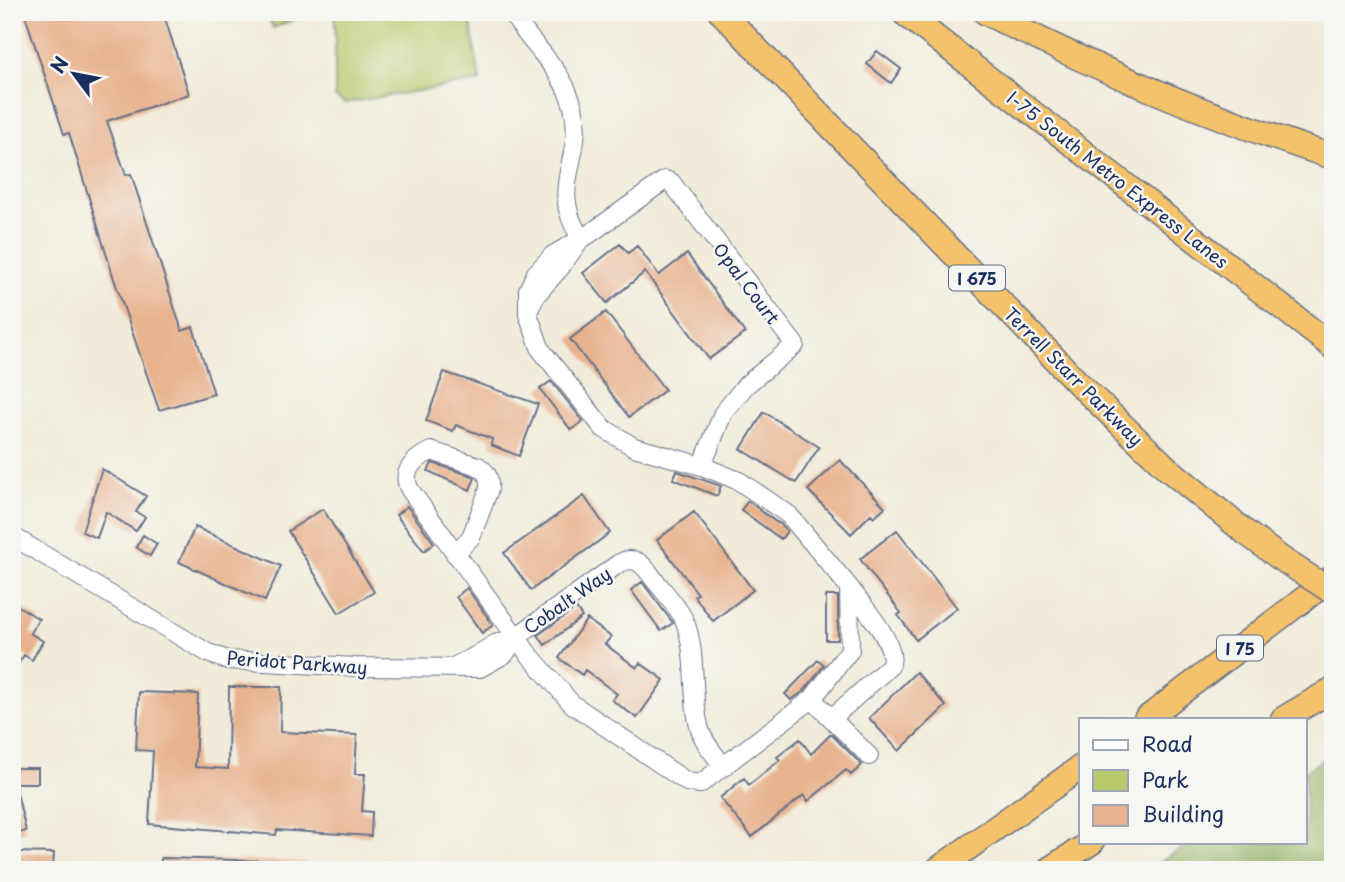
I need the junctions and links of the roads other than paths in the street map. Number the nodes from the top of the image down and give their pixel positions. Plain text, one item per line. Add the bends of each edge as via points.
1 (512, 12) edge
2 (721, 12) edge
3 (903, 12) edge
4 (985, 12) edge
5 (1333, 157) edge
6 (581, 238) junction
7 (1333, 347) edge
8 (702, 466) junction
9 (12, 536) edge
10 (455, 554) junction
11 (1333, 577) edge
12 (849, 587) junction
13 (1333, 592) edge
14 (516, 637) junction
15 (1333, 688) edge
16 (812, 699) junction
17 (832, 718) junction
18 (1147, 718) edge
19 (1285, 718) edge
20 (869, 756) dead end
21 (724, 767) junction
22 (1079, 768) edge
23 (1089, 844) edge
24 (937, 870) edge
25 (1048, 870) edge

1 - 6 street via 558,72 573,106 575,133 565,193
2 - 13 highway, Terrell Starr Parkway / I 675, bridge via 1097,402 1245,532
3 - 7 highway, I-75 South Metro Express Lanes
4 - 5 highway via 1161,95
6 - 8 street via 553,255 536,273 527,294 528,314 541,351 603,428 634,447
6 - 8 street, Opal Court via 665,180 671,182 795,345 746,385 723,413
8 - 12 street via 739,481 789,514
9 - 14 street, Peridot Parkway via 227,660 484,667 505,654
10 - 10 street via 405,480 408,468 431,451 478,466 489,481 473,533
10 - 14 street
11 - 18 highway, I 75
12 - 16 street via 850,650
12 - 17 street via 888,642 893,660
14 - 21 street via 572,704 687,782 700,784
14 - 21 street, Cobalt Way via 618,564 630,559 640,562 685,622 700,729
15 - 19 highway
16 - 17 street
16 - 21 street
17 - 20 street
22 - 24 highway
23 - 25 highway

